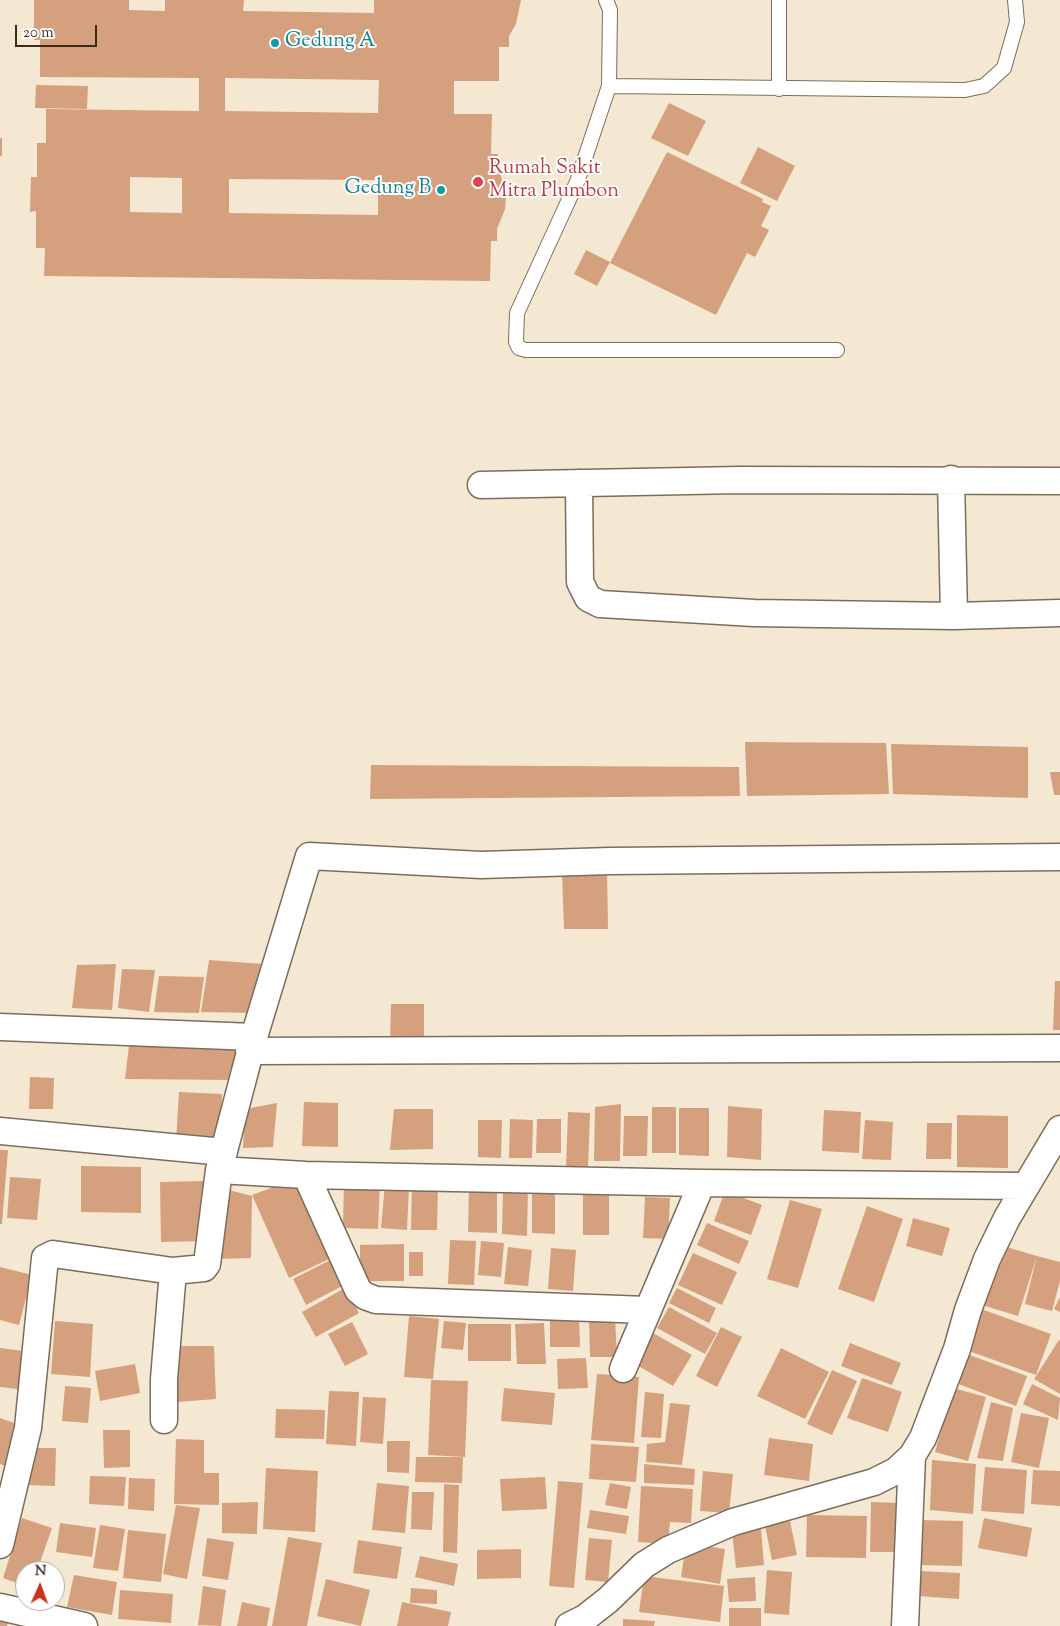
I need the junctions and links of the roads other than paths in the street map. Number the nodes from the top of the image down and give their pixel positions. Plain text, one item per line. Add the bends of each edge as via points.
1 (606, 0) edge
2 (779, 0) edge
3 (1015, 0) edge
4 (608, 86) junction
5 (779, 89) junction
6 (837, 350) dead end
7 (951, 479) junction
8 (1060, 481) edge
9 (579, 483) junction
10 (481, 485) dead end
11 (1060, 613) edge
12 (954, 616) junction
13 (1060, 857) edge
14 (0, 1026) edge
15 (251, 1044) junction
16 (1060, 1048) edge
17 (1060, 1129) edge
18 (0, 1131) edge
19 (222, 1161) junction
20 (306, 1174) junction
21 (702, 1183) junction
22 (1025, 1186) junction
23 (173, 1271) junction
24 (648, 1310) junction
25 (623, 1368) dead end
26 (164, 1420) dead end
27 (912, 1456) junction
28 (0, 1545) edge
29 (0, 1607) edge
30 (84, 1626) edge
31 (569, 1626) edge
32 (905, 1626) edge

1 - 4 lane via 610,10
2 - 5 lane
3 - 5 lane via 1017,22 1004,68 984,86 965,90
4 - 5 lane
4 - 6 lane via 578,182 517,313 516,342 520,348
7 - 8 street
7 - 9 street
7 - 12 street
9 - 10 street
9 - 12 street via 580,582 588,598 600,604 754,613
11 - 12 street
13 - 15 street via 481,865 309,856
14 - 15 street
15 - 16 street
15 - 19 street
17 - 22 street
18 - 19 street
19 - 20 street
19 - 23 street via 208,1264 204,1268
20 - 21 street
20 - 24 street via 358,1290 365,1296 376,1300
21 - 22 street
21 - 24 street
22 - 27 street via 987,1259 923,1438
23 - 26 street
23 - 28 street via 54,1254 45,1258 28,1428
24 - 25 street
27 - 31 street via 896,1471 874,1482 733,1522 668,1550 644,1565 585,1618
27 - 32 street
29 - 30 street

